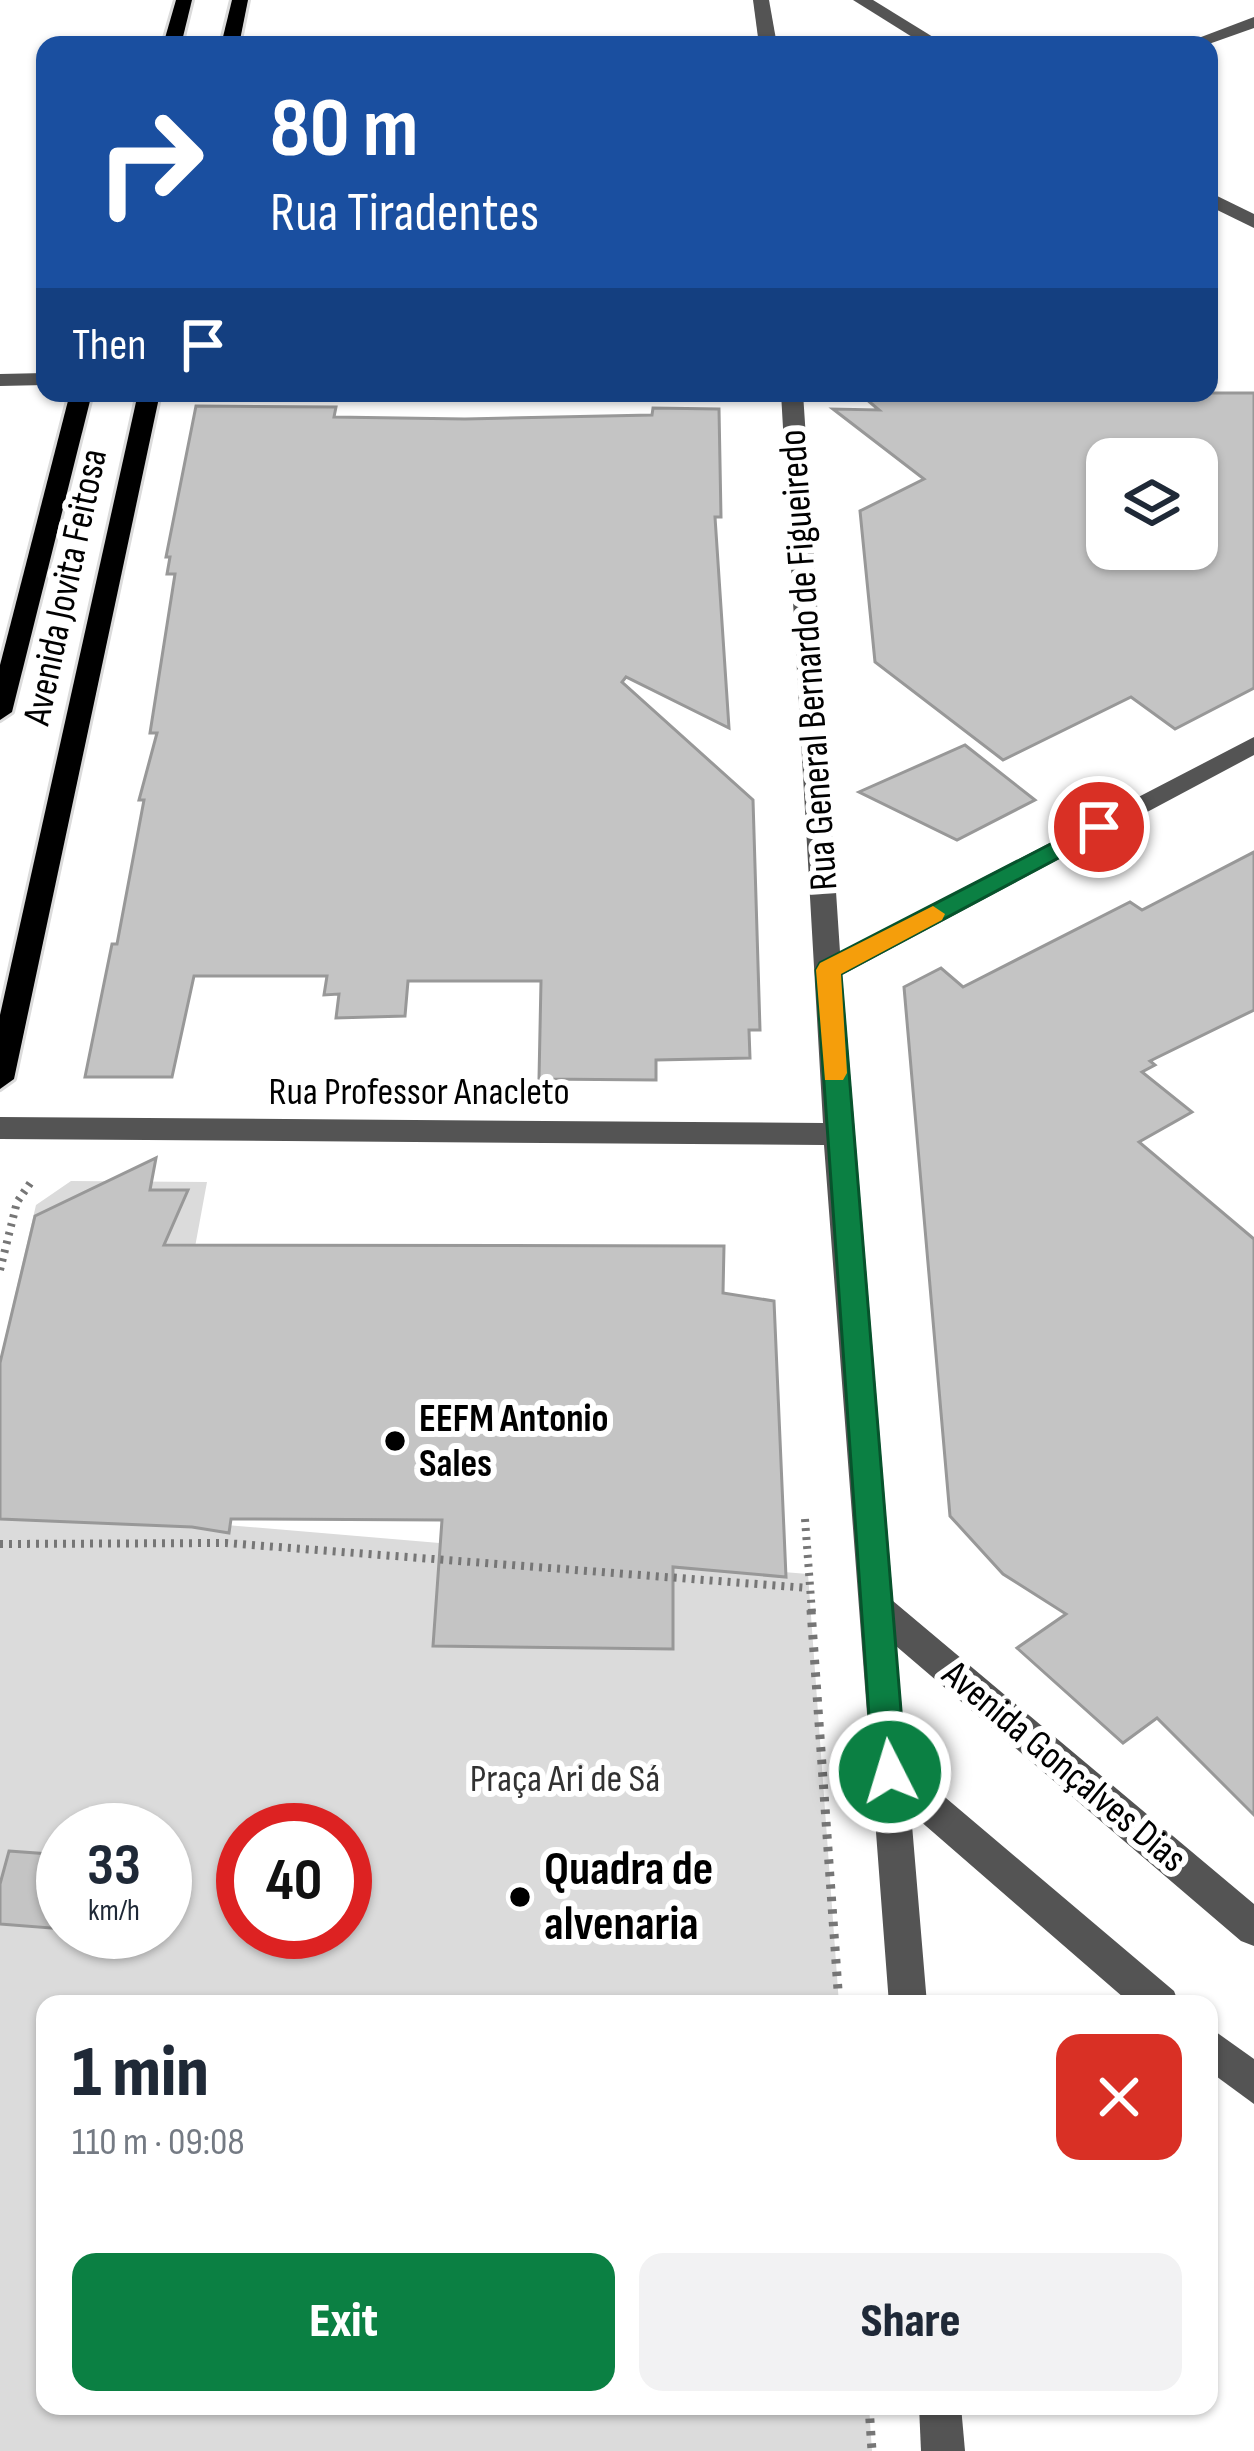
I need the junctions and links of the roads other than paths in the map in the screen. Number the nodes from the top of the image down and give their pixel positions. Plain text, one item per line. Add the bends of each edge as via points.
1 (184, 0) edge
2 (240, 0) edge
3 (761, 0) edge
4 (861, 0) edge
5 (1254, 22) edge
6 (174, 36) edge
7 (232, 36) edge
8 (767, 36) edge
9 (922, 36) edge
10 (1214, 36) edge
11 (1218, 203) edge
12 (1254, 223) edge
13 (36, 379) edge
14 (0, 380) edge
15 (79, 402) edge
16 (147, 402) edge
17 (793, 402) edge
18 (0, 712) edge
19 (1254, 745) edge
20 (829, 970) junction
21 (0, 1079) edge
22 (0, 1128) edge
23 (838, 1134) junction
24 (874, 1606) junction
25 (890, 1772) junction
26 (1254, 1928) edge
27 (907, 1995) edge
28 (1150, 1995) edge
29 (1218, 2054) edge
30 (1254, 2084) edge
31 (941, 2415) edge
32 (943, 2451) edge

1 - 6 main road
2 - 7 main road
3 - 8 street
4 - 9 street
5 - 10 street
11 - 12 street
13 - 14 street
15 - 18 main road, Avenida Jovita Feitosa
16 - 21 main road, Avenida Jovita Feitosa
17 - 20 street, Rua General Bernardo de Figueiredo
19 - 20 street
20 - 23 street, Rua General Bernardo de Figueiredo
22 - 23 street, Rua Professor Anacleto
23 - 24 street, Rua General Bernardo de Figueiredo
24 - 25 street, Rua General Bernardo de Figueiredo
24 - 26 street, Avenida Gonçalves Dias
25 - 27 street, Rua General Bernardo de Figueiredo
25 - 28 street
29 - 30 street
31 - 32 street

